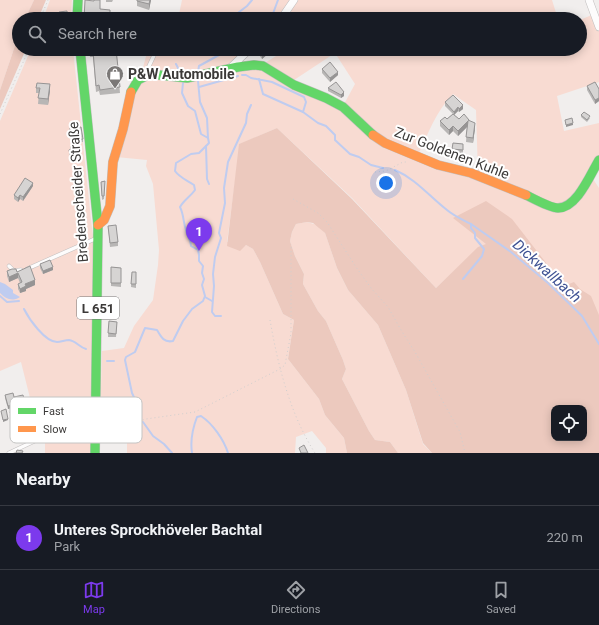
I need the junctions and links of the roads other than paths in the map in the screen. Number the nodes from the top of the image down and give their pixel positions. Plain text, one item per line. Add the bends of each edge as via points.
1 (78, 0) edge
2 (294, 0) edge
3 (589, 0) edge
4 (77, 12) edge
5 (286, 12) edge
6 (599, 27) edge
7 (81, 56) edge
8 (154, 56) edge
9 (243, 56) edge
10 (230, 69) junction
11 (147, 74) junction
12 (599, 160) edge
13 (98, 225) junction
14 (98, 238) junction
15 (9, 266) dead end
16 (96, 397) edge
17 (30, 443) edge
18 (95, 443) edge
19 (10, 453) edge
20 (95, 453) edge

1 - 4 street
2 - 5 street
3 - 6 street
7 - 13 street, Bredenscheider Straße / L 651
8 - 11 lane
9 - 10 street
10 - 11 street, Zur Goldenen Kuhle via 187,78
10 - 12 street, Zur Goldenen Kuhle via 254,65 266,67 294,85 343,107 385,143 436,164 471,173 554,208 572,204
11 - 13 street via 137,81 131,96 112,163 112,194 109,208
13 - 14 street, Bredenscheider Straße / L 651
14 - 15 lane via 29,268 15,271
14 - 16 street, Bredenscheider Straße / L 651
17 - 19 lane
18 - 20 street, Bredenscheider Straße / L 651

